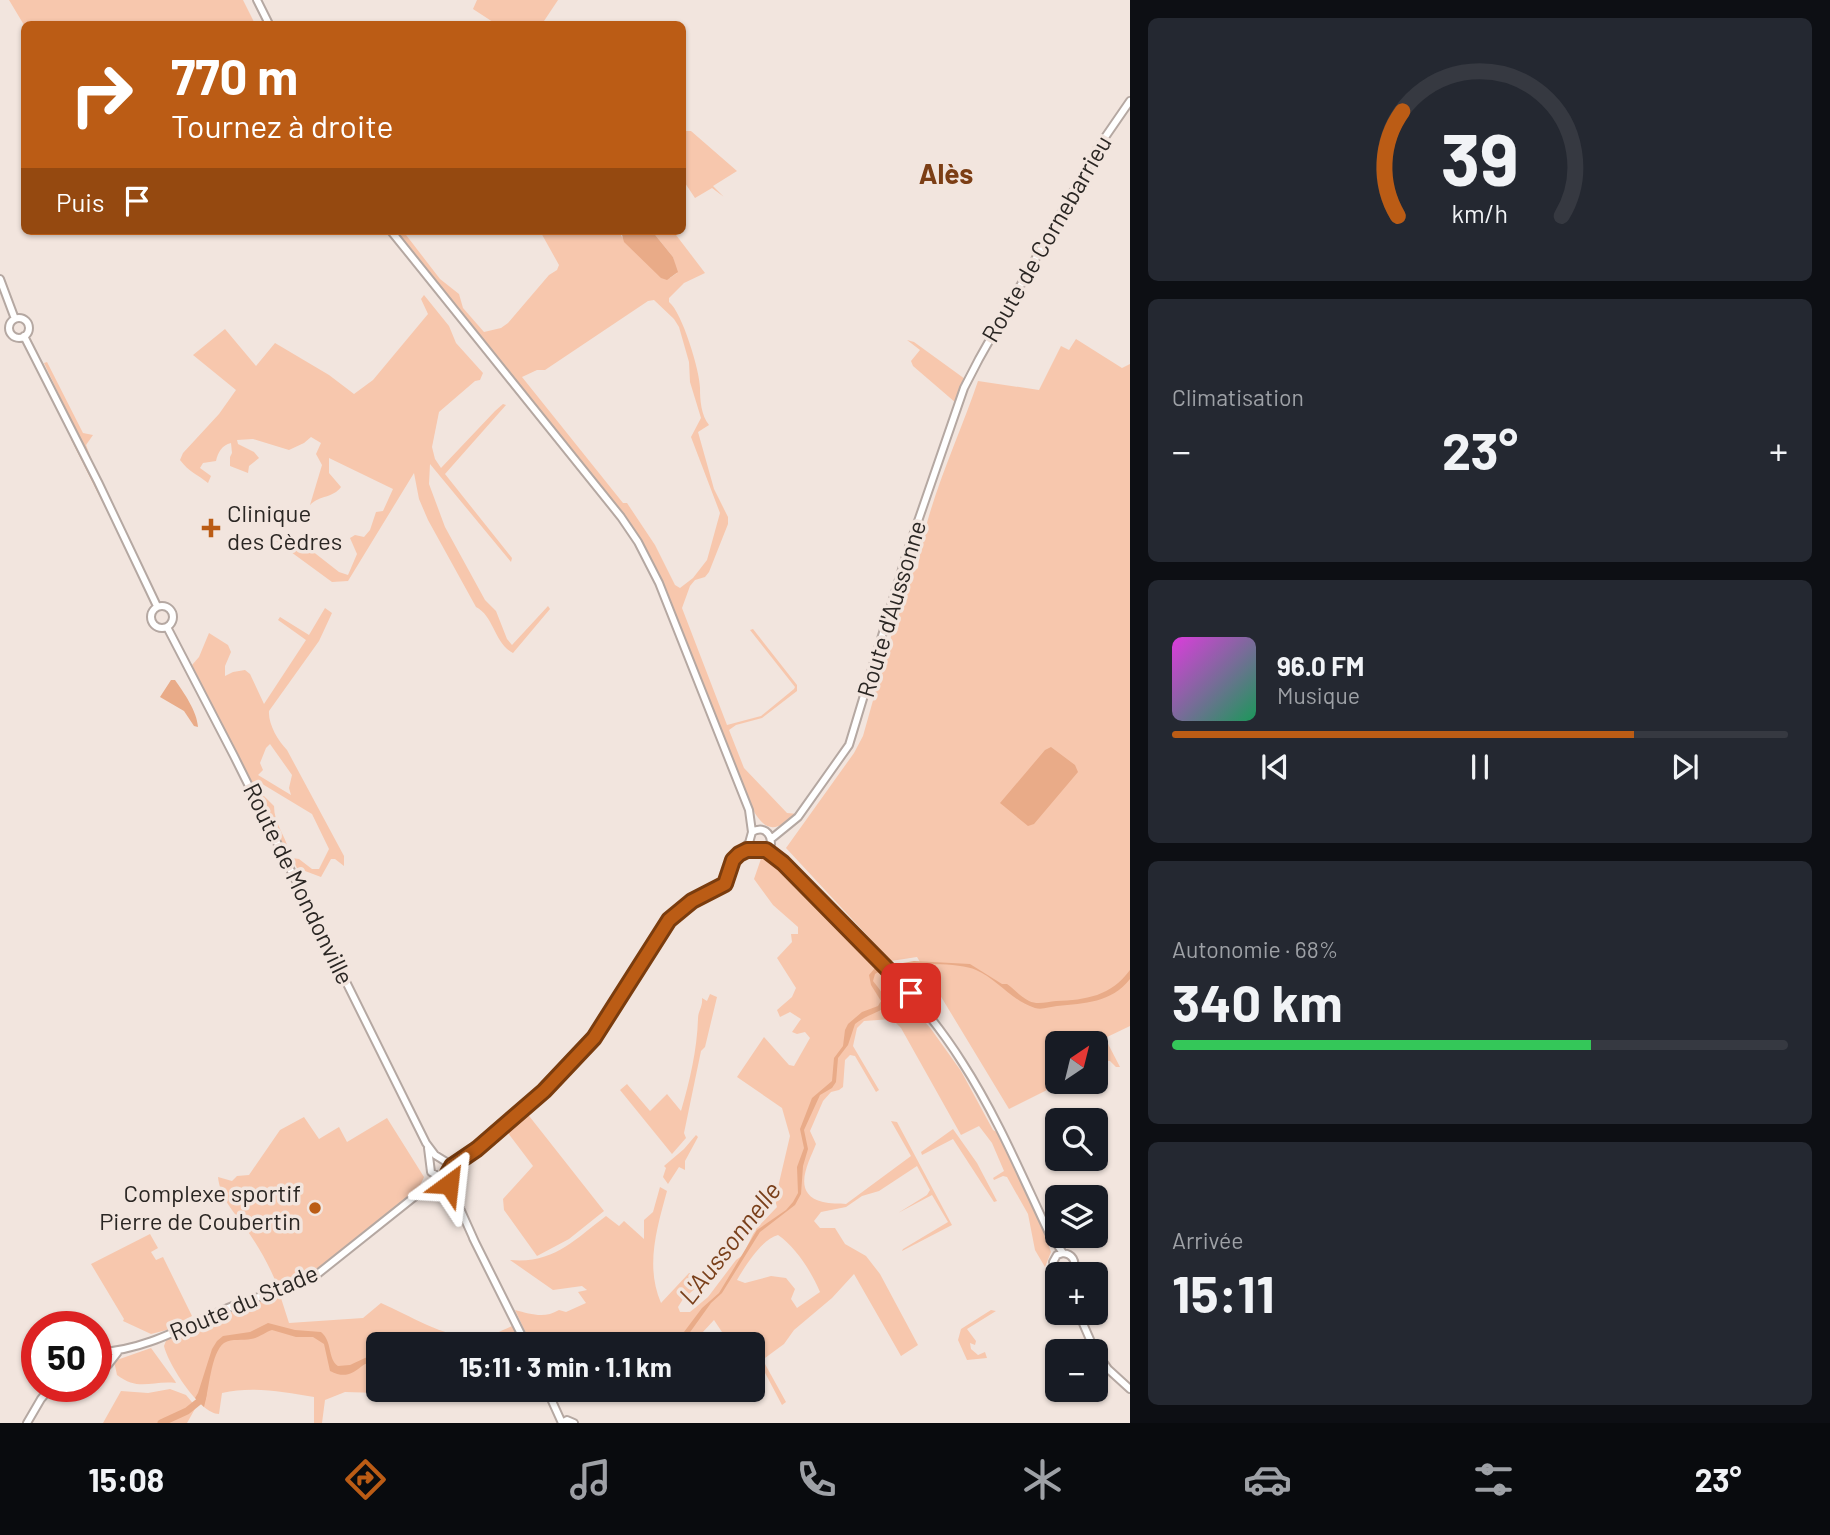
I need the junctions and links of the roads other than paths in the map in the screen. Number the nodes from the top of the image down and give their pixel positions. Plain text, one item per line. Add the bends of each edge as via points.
1 (257, 0) edge
2 (267, 21) edge
3 (1130, 101) edge
4 (394, 235) edge
5 (0, 279) edge
6 (15, 319) junction
7 (24, 336) junction
8 (968, 380) joint
9 (157, 606) junction
10 (167, 627) junction
11 (749, 810) junction
12 (790, 824) junction
13 (764, 830) junction
14 (752, 832) junction
15 (749, 843) junction
16 (769, 844) junction
17 (754, 850) junction
18 (733, 860) junction
19 (426, 1143) junction
20 (462, 1157) junction
21 (443, 1160) junction
22 (431, 1168) junction
23 (449, 1171) junction
24 (439, 1178) junction
25 (429, 1184) junction
26 (1045, 1226) edge
27 (475, 1242) junction
28 (1053, 1248) edge
29 (1059, 1248) edge
30 (1063, 1253) junction
31 (1055, 1257) junction
32 (1055, 1262) edge
33 (1074, 1262) edge
34 (520, 1332) edge
35 (118, 1352) junction
36 (112, 1353) edge
37 (112, 1360) edge
38 (1108, 1369) edge
39 (1130, 1389) edge
40 (39, 1402) edge
41 (556, 1402) edge
42 (568, 1422) edge
43 (27, 1423) edge

1 - 2 main road
3 - 8 main road, Route de Cornebarrieu via 1094,155
4 - 11 main road via 638,542 659,583
5 - 6 main road
6 - 7 main road via 28,324
6 - 7 main road via 10,332
7 - 9 main road
8 - 12 main road, Route d'Aussonne via 907,553 849,745
9 - 10 main road via 172,612
9 - 10 main road via 151,620 157,627
10 - 19 main road, Route de Mondonville
11 - 13 main road
11 - 14 main road
12 - 13 main road
12 - 16 main road, Route d'Aussonne
13 - 14 main road
13 - 16 main road
14 - 15 main road
15 - 17 main road
15 - 18 main road
16 - 17 main road via 760,852
16 - 26 main road via 928,1014 962,1061
17 - 18 main road
18 - 20 main road via 725,884 692,901 669,920 604,1025 580,1054 517,1115
19 - 21 main road, Route de Mondonville
19 - 22 main road, Route de Mondonville
20 - 21 main road
20 - 23 main road
21 - 22 main road
21 - 23 main road, Route de Mondonville
22 - 24 main road
22 - 25 main road
23 - 24 main road, Route du Stade
23 - 27 main road, Route de Mondonville via 449,1184
24 - 25 main road, Route du Stade
24 - 27 main road
25 - 35 main road, Route du Stade via 310,1280 244,1301 187,1328
27 - 34 main road
28 - 31 main road
29 - 30 main road
30 - 31 main road
30 - 33 main road via 1072,1256
31 - 32 main road
35 - 36 main road, Route du Stade
35 - 37 main road
38 - 39 main road
40 - 43 main road
41 - 42 main road

